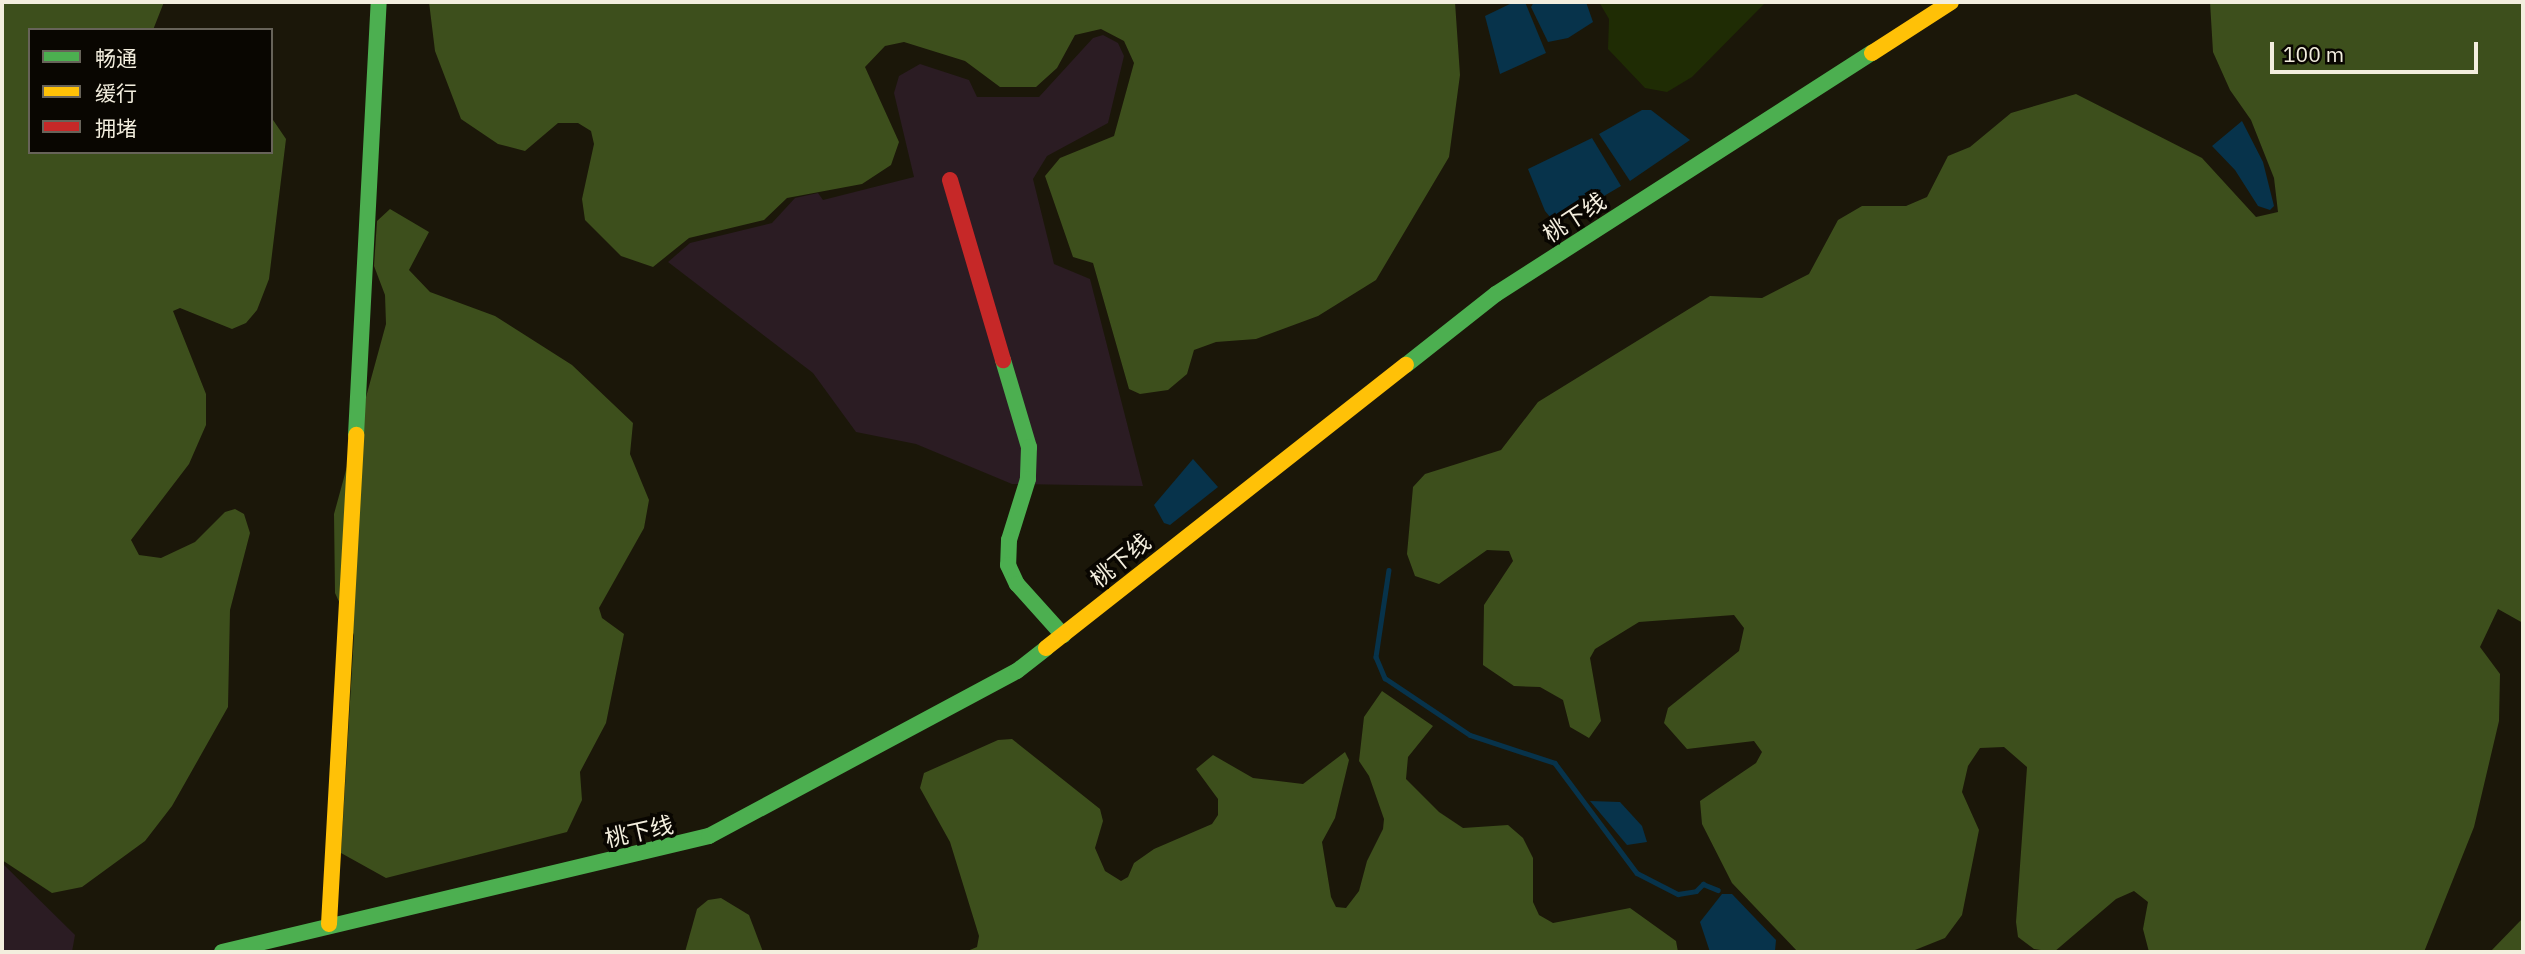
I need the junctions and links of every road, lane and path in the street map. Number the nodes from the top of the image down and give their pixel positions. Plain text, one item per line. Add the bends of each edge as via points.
1 (379, 2) edge
2 (1951, 2) edge
3 (950, 180) dead end
4 (1063, 635) junction
5 (329, 924) junction
6 (222, 952) edge

1 - 5 main road
2 - 4 main road, 桃下线 via 1496,295
3 - 4 main road via 1028,447 1028,479 1009,540 1008,565 1017,584
4 - 5 main road, 桃下线 via 1017,671 709,836
5 - 6 main road, 桃下线

